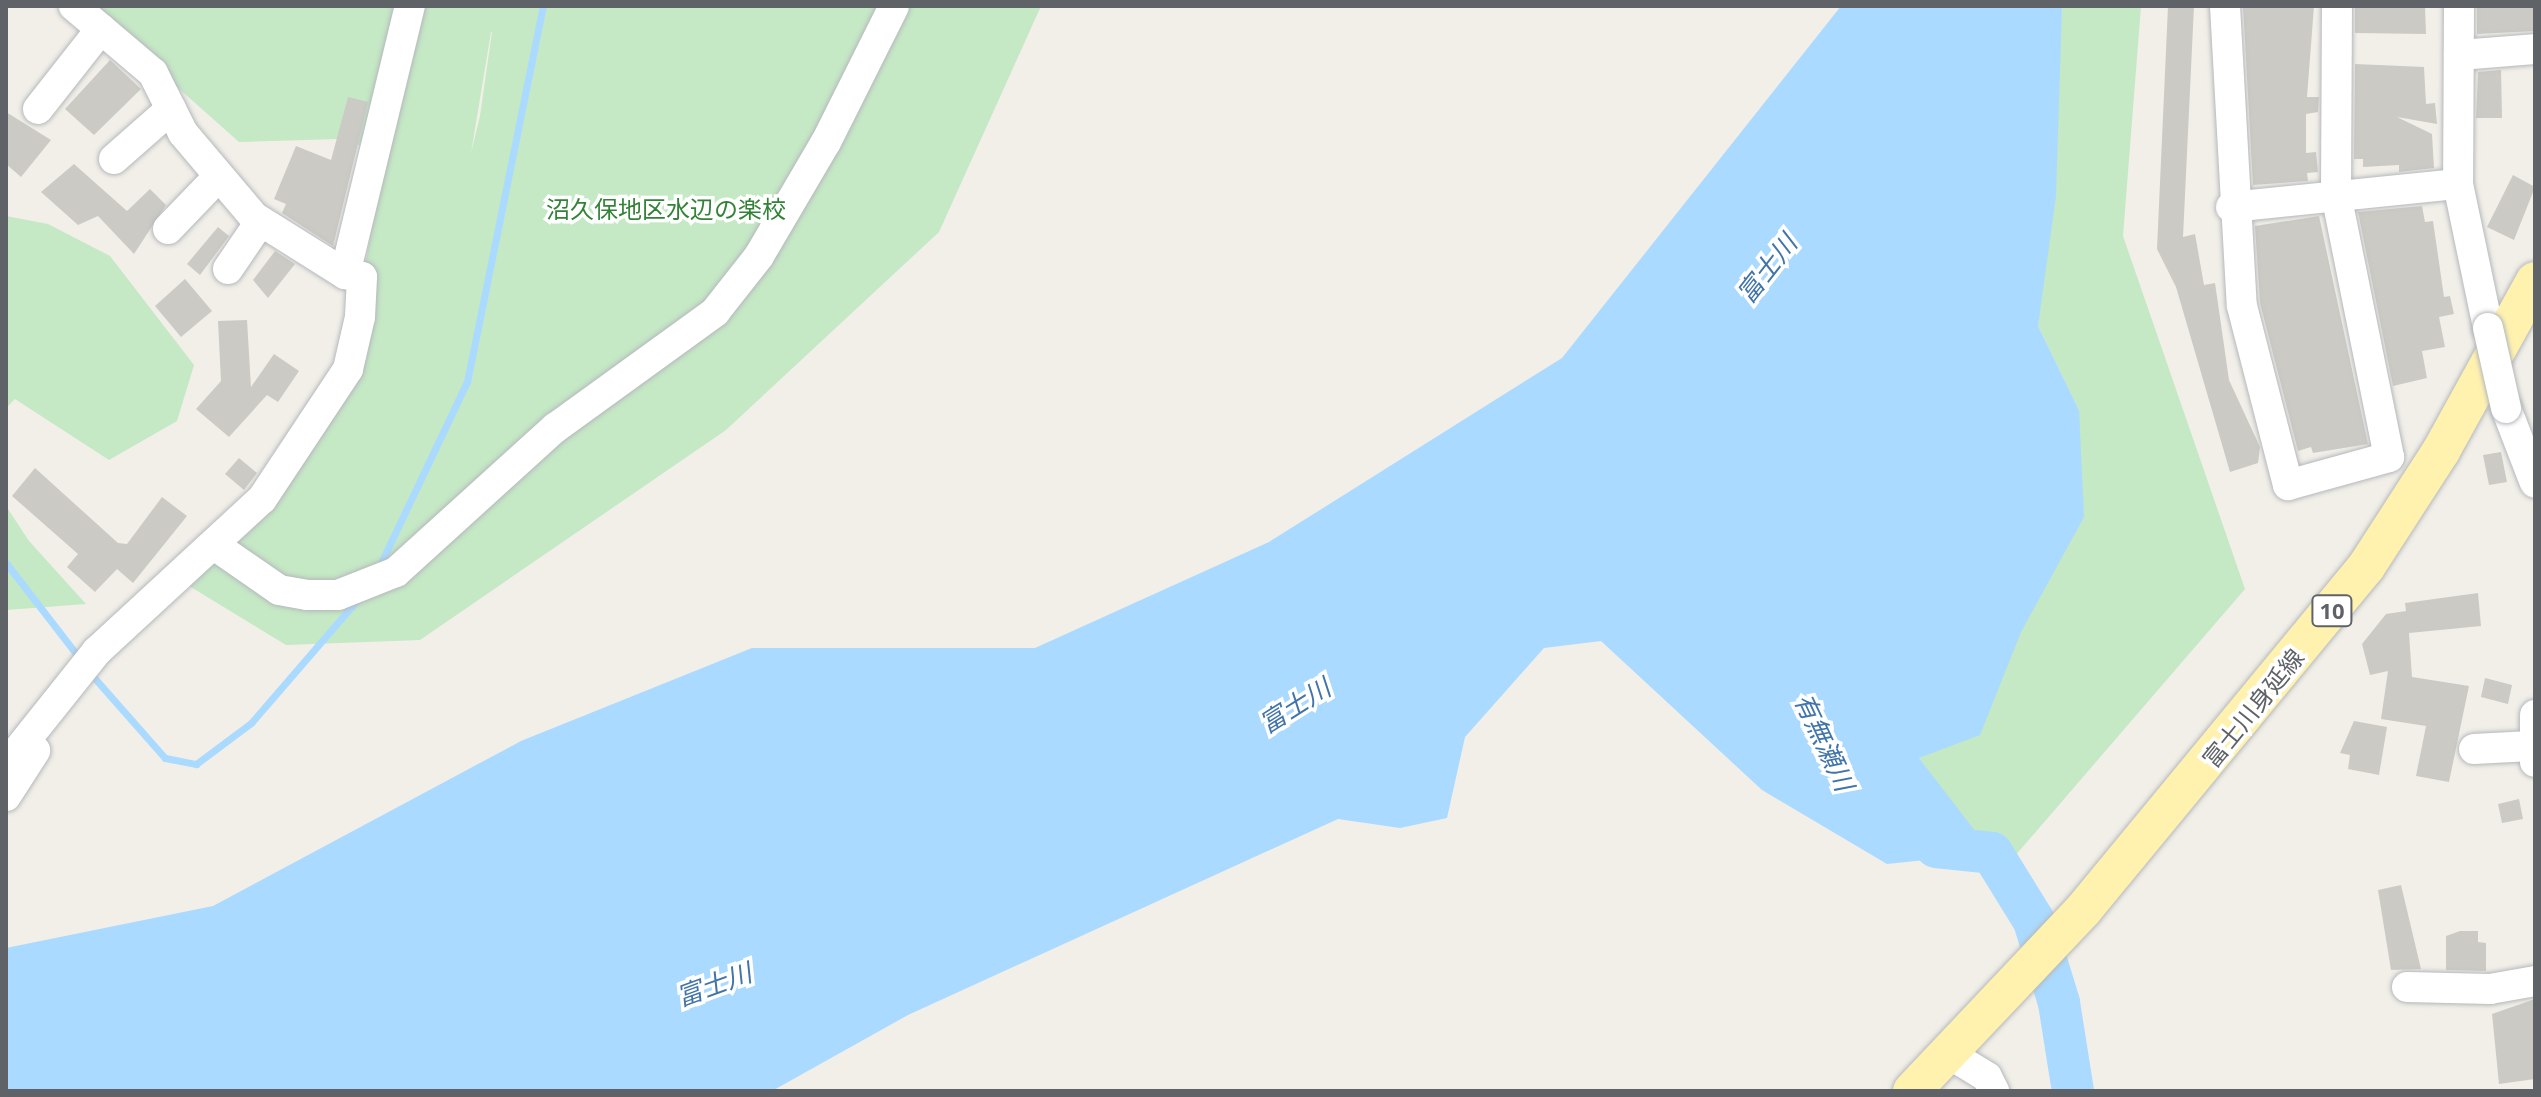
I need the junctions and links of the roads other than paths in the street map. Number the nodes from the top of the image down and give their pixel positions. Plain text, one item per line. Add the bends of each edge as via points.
1 (74, 6) edge
2 (410, 6) edge
3 (894, 6) edge
4 (2225, 6) edge
5 (2337, 6) edge
6 (2459, 6) edge
7 (101, 29) junction
8 (2535, 49) edge
9 (2459, 55) junction
10 (38, 109) dead end
11 (171, 109) junction
12 (114, 159) dead end
13 (217, 178) junction
14 (2458, 184) junction
15 (2336, 193) junction
16 (2231, 207) junction
17 (260, 222) junction
18 (168, 229) dead end
19 (228, 269) dead end
20 (345, 274) junction
21 (2535, 281) edge
22 (2535, 483) edge
23 (217, 547) junction
24 (43, 714) junction
25 (2535, 715) edge
26 (2474, 749) dead end
27 (2533, 755) edge
28 (6, 765) edge
29 (6, 796) edge
30 (2535, 981) edge
31 (2407, 987) dead end
32 (1955, 1052) junction
33 (1912, 1091) edge
34 (1994, 1091) edge

1 - 7 street
2 - 20 street
3 - 23 street via 789,206 715,312 555,428 396,572 338,595 279,590
4 - 16 street
5 - 15 street
6 - 9 street
7 - 10 street
7 - 11 street via 153,73
8 - 9 street
9 - 14 street
11 - 12 street
11 - 13 street
13 - 17 street
13 - 18 street
14 - 15 street
14 - 22 street, bridge via 2506,408
15 - 16 street
15 - 16 street via 2389,457 2288,485 2242,306
17 - 19 street
17 - 20 street
20 - 23 street via 362,277 348,369 271,488
21 - 32 main road, 富士川身延線 / 10 via 2441,451 2366,567 2084,909
23 - 24 street via 97,651
24 - 28 street
24 - 29 street via 49,729
25 - 27 street
26 - 27 street
30 - 31 street via 2490,989
32 - 33 main road, 富士川身延線 / 10
32 - 34 street via 1987,1077

